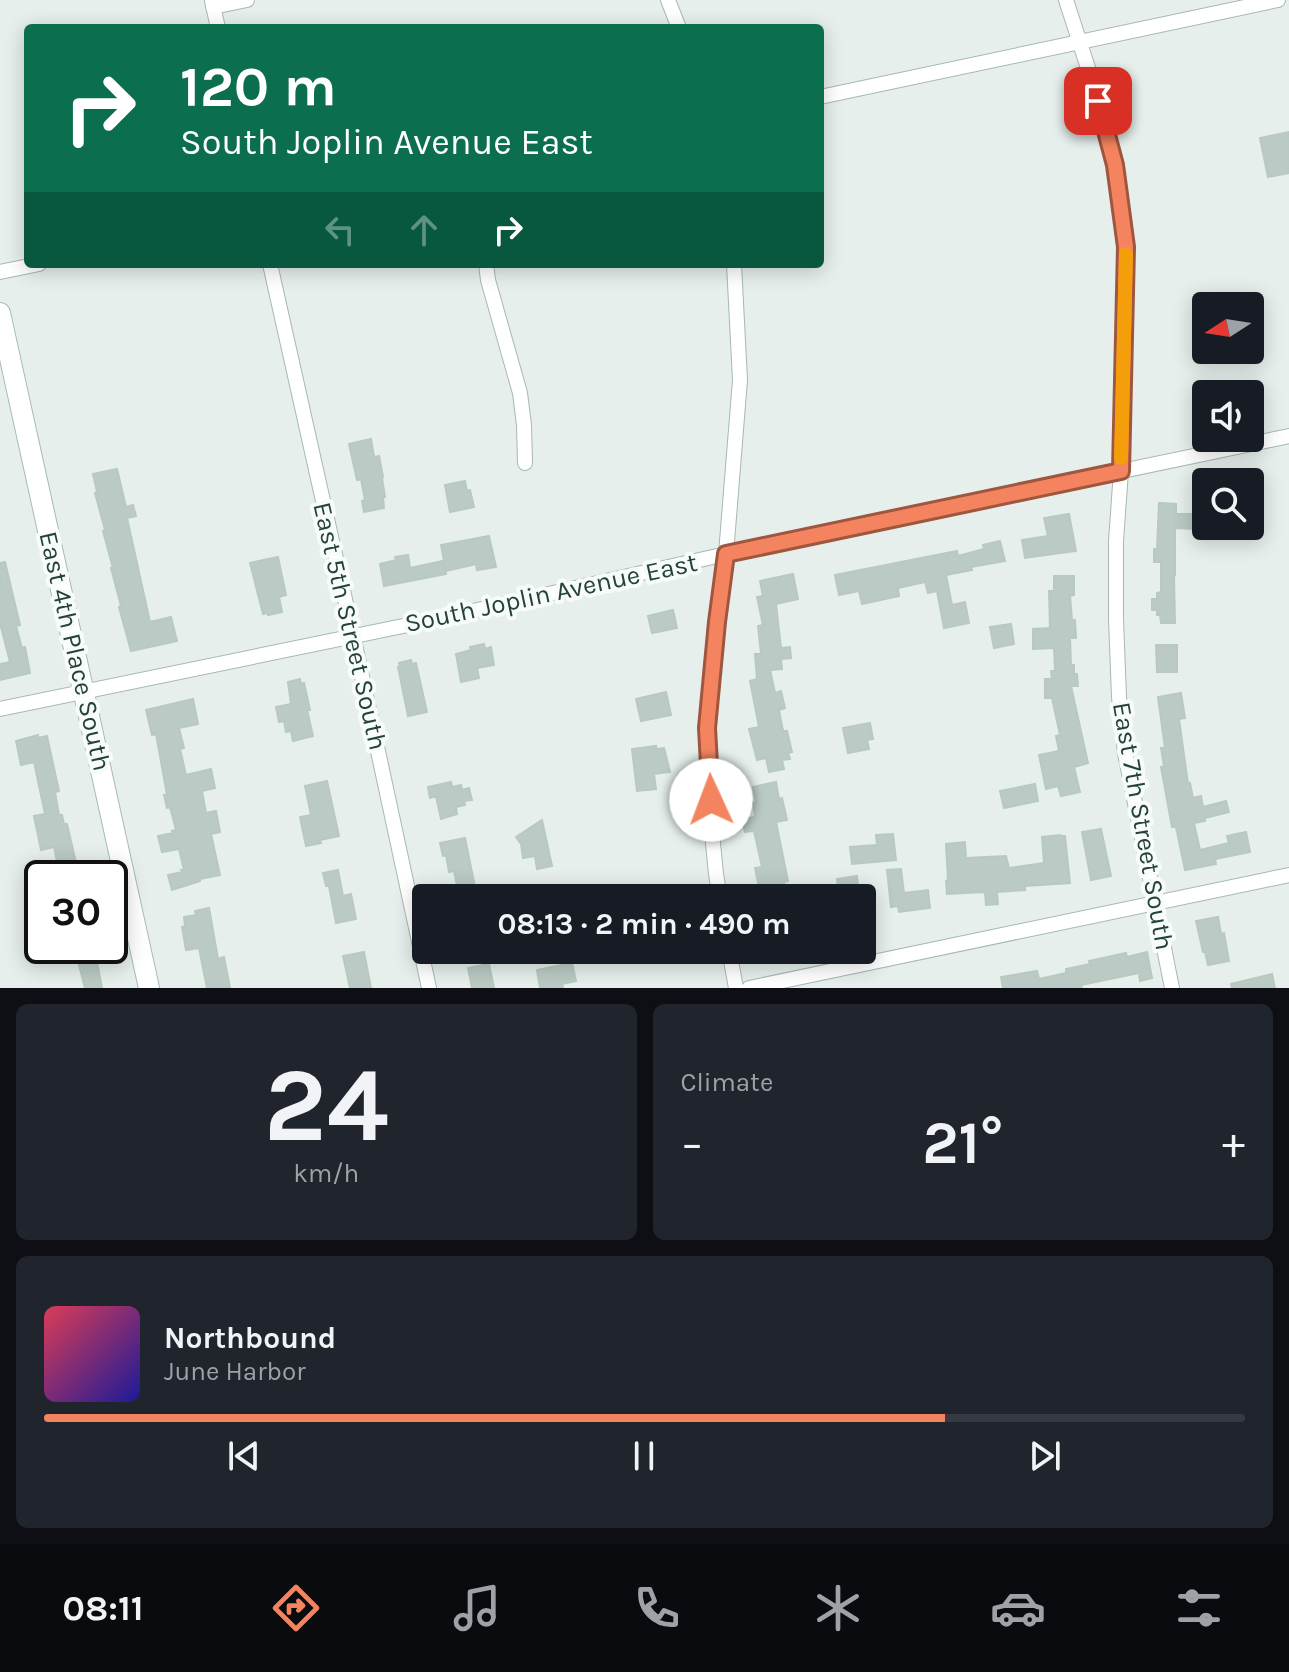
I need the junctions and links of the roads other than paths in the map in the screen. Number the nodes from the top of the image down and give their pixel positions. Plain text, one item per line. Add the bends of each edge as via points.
1 (247, 0) edge
2 (668, 0) edge
3 (1066, 0) edge
4 (1278, 0) edge
5 (212, 4) edge
6 (217, 24) edge
7 (677, 24) edge
8 (1081, 43) junction
9 (824, 96) edge
10 (24, 267) edge
11 (271, 268) edge
12 (486, 268) edge
13 (734, 268) edge
14 (0, 272) edge
15 (0, 313) edge
16 (1289, 436) edge
17 (525, 463) dead end
18 (1121, 471) junction
19 (726, 554) junction
20 (353, 635) junction
21 (84, 692) junction
22 (0, 709) edge
23 (1289, 875) edge
24 (718, 884) edge
25 (1154, 903) junction
26 (732, 964) edge
27 (149, 988) edge
28 (429, 988) edge
29 (736, 988) edge
30 (749, 988) edge
31 (1172, 988) edge

1 - 5 street
2 - 7 street
3 - 8 street, East 7th Street South
4 - 8 street
5 - 6 street
8 - 9 street
8 - 18 street, East 7th Street South via 1115,165 1126,247
10 - 14 street
11 - 20 street, East 5th Street South
12 - 17 street via 520,393
13 - 19 street via 740,380
15 - 21 street, East 4th Place South
16 - 18 street, South Joplin Avenue East
18 - 19 street, South Joplin Avenue East
18 - 25 street, East 7th Street South via 1116,541 1119,697
19 - 20 street, South Joplin Avenue East
19 - 24 street via 707,728
20 - 21 street, South Joplin Avenue East
20 - 28 street, East 5th Street South
21 - 22 street, South Joplin Avenue East
21 - 27 street, East 4th Place South
23 - 25 street
25 - 30 street
25 - 31 street, East 7th Street South
26 - 29 street

